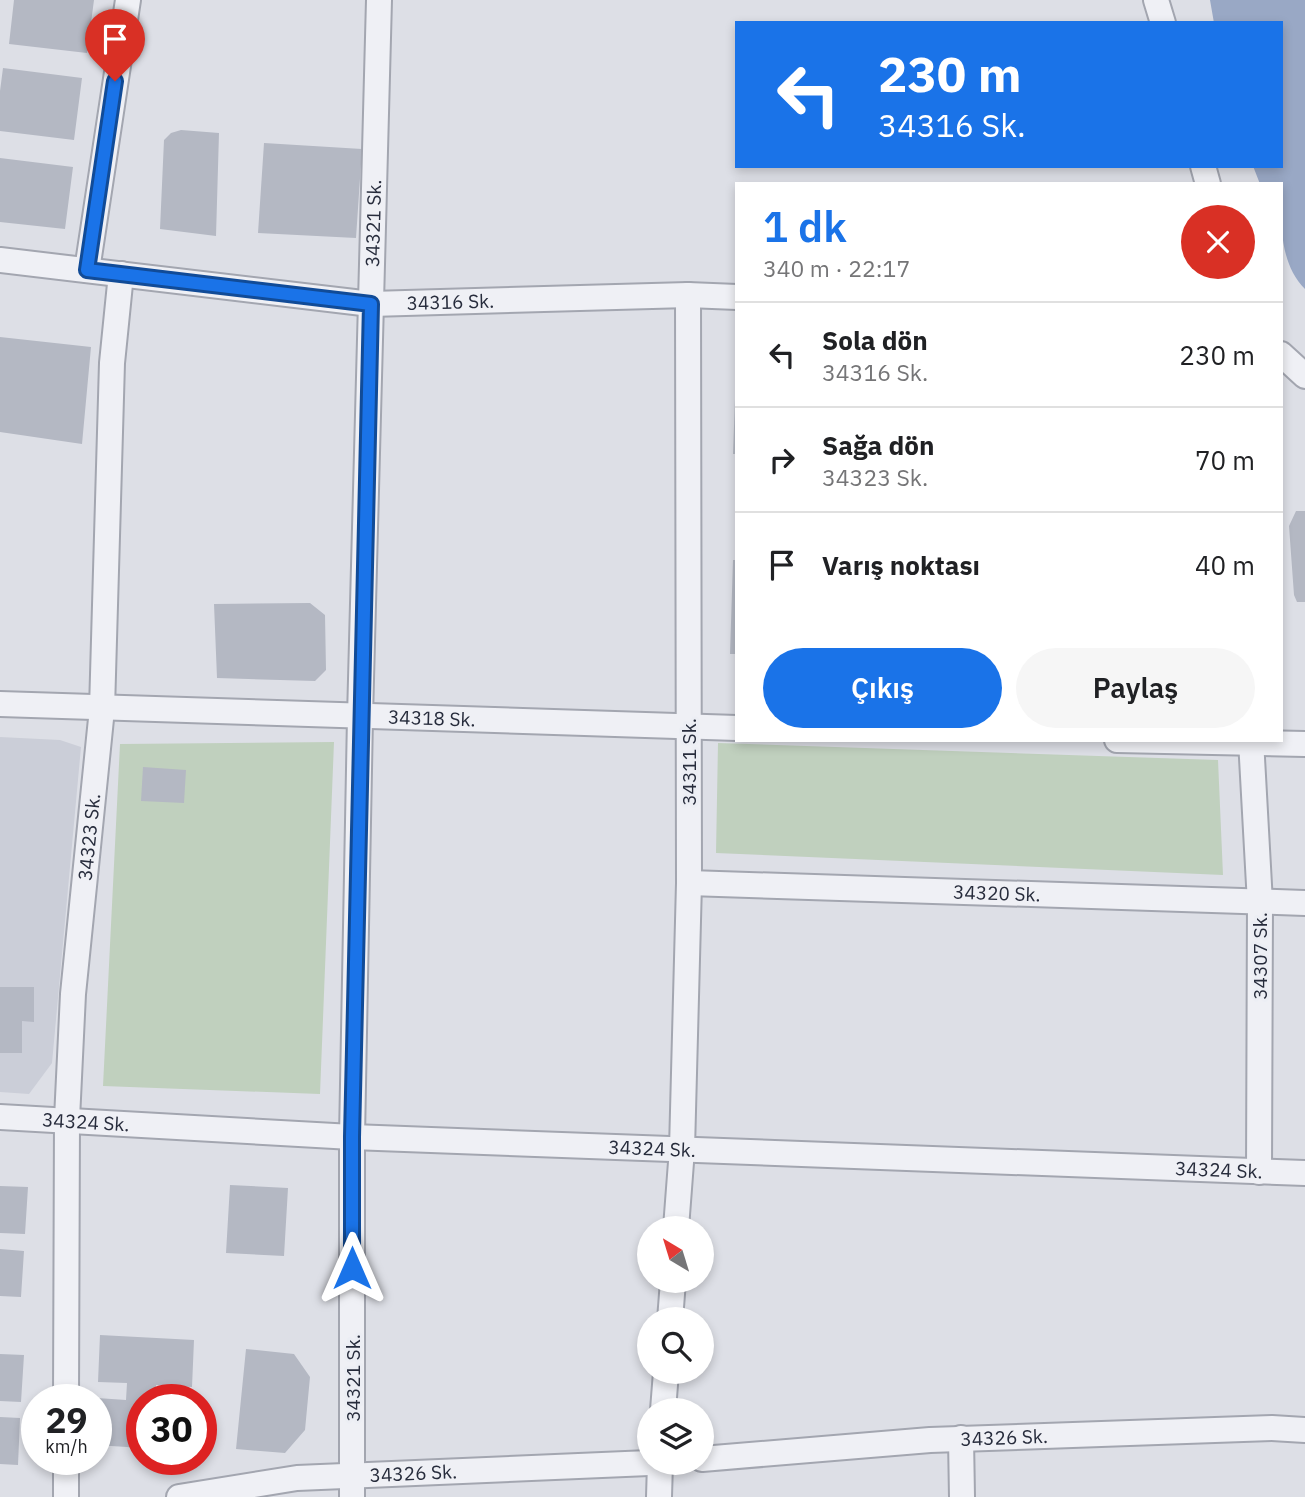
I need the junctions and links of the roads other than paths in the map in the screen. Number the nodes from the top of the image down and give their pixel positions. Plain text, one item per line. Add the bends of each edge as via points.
1 (128, 0) edge
2 (379, 0) edge
3 (1156, 0) edge
4 (1162, 21) edge
5 (0, 260) edge
6 (87, 270) junction
7 (121, 274) junction
8 (688, 295) junction
9 (735, 297) edge
10 (371, 304) junction
11 (1283, 356) edge
12 (1305, 376) edge
13 (0, 704) edge
14 (102, 709) junction
15 (360, 717) junction
16 (688, 727) junction
17 (735, 728) edge
18 (1251, 742) edge
19 (1305, 744) edge
20 (690, 883) junction
21 (1260, 903) junction
22 (1305, 903) edge
23 (0, 1117) edge
24 (67, 1119) junction
25 (352, 1137) junction
26 (682, 1149) junction
27 (1259, 1172) junction
28 (1305, 1173) edge
29 (677, 1216) edge
30 (66, 1384) edge
31 (1305, 1430) edge
32 (961, 1438) junction
33 (714, 1458) edge
34 (637, 1464) edge
35 (66, 1475) edge
36 (660, 1475) edge
37 (353, 1486) edge
38 (66, 1497) edge
39 (179, 1497) edge
40 (659, 1497) edge
41 (962, 1497) edge

1 - 6 street
2 - 10 street, 34321 Sk.
3 - 4 street
5 - 6 street, 34316 Sk.
6 - 7 street, 34316 Sk.
7 - 10 street, 34316 Sk.
7 - 14 street, 34323 Sk. via 112,363
8 - 9 street, 34316 Sk.
8 - 10 street, 34316 Sk.
8 - 16 street, 34311 Sk.
10 - 15 street, 34321 Sk.
11 - 12 street
13 - 14 street, 34318 Sk.
14 - 15 street, 34318 Sk.
14 - 24 street, 34323 Sk. via 73,994
15 - 16 street, 34318 Sk.
15 - 25 street, 34321 Sk.
16 - 17 street, 34318 Sk.
16 - 20 street, 34311 Sk.
18 - 19 street
18 - 21 street, 34307 Sk.
20 - 21 street, 34320 Sk.
20 - 26 street, 34311 Sk.
21 - 22 street, 34320 Sk.
21 - 27 street, 34307 Sk.
23 - 24 street, 34324 Sk.
24 - 25 street, 34324 Sk.
24 - 30 street, 34323 Sk.
25 - 26 street, 34324 Sk.
25 - 37 street, 34321 Sk.
26 - 27 street, 34324 Sk.
26 - 29 street, 34311 Sk.
27 - 28 street, 34324 Sk.
31 - 32 street, 34326 Sk.
32 - 33 street, 34326 Sk.
32 - 41 street
34 - 37 street, 34326 Sk.
35 - 38 street
36 - 40 street
37 - 39 street, 34326 Sk. via 297,1478

